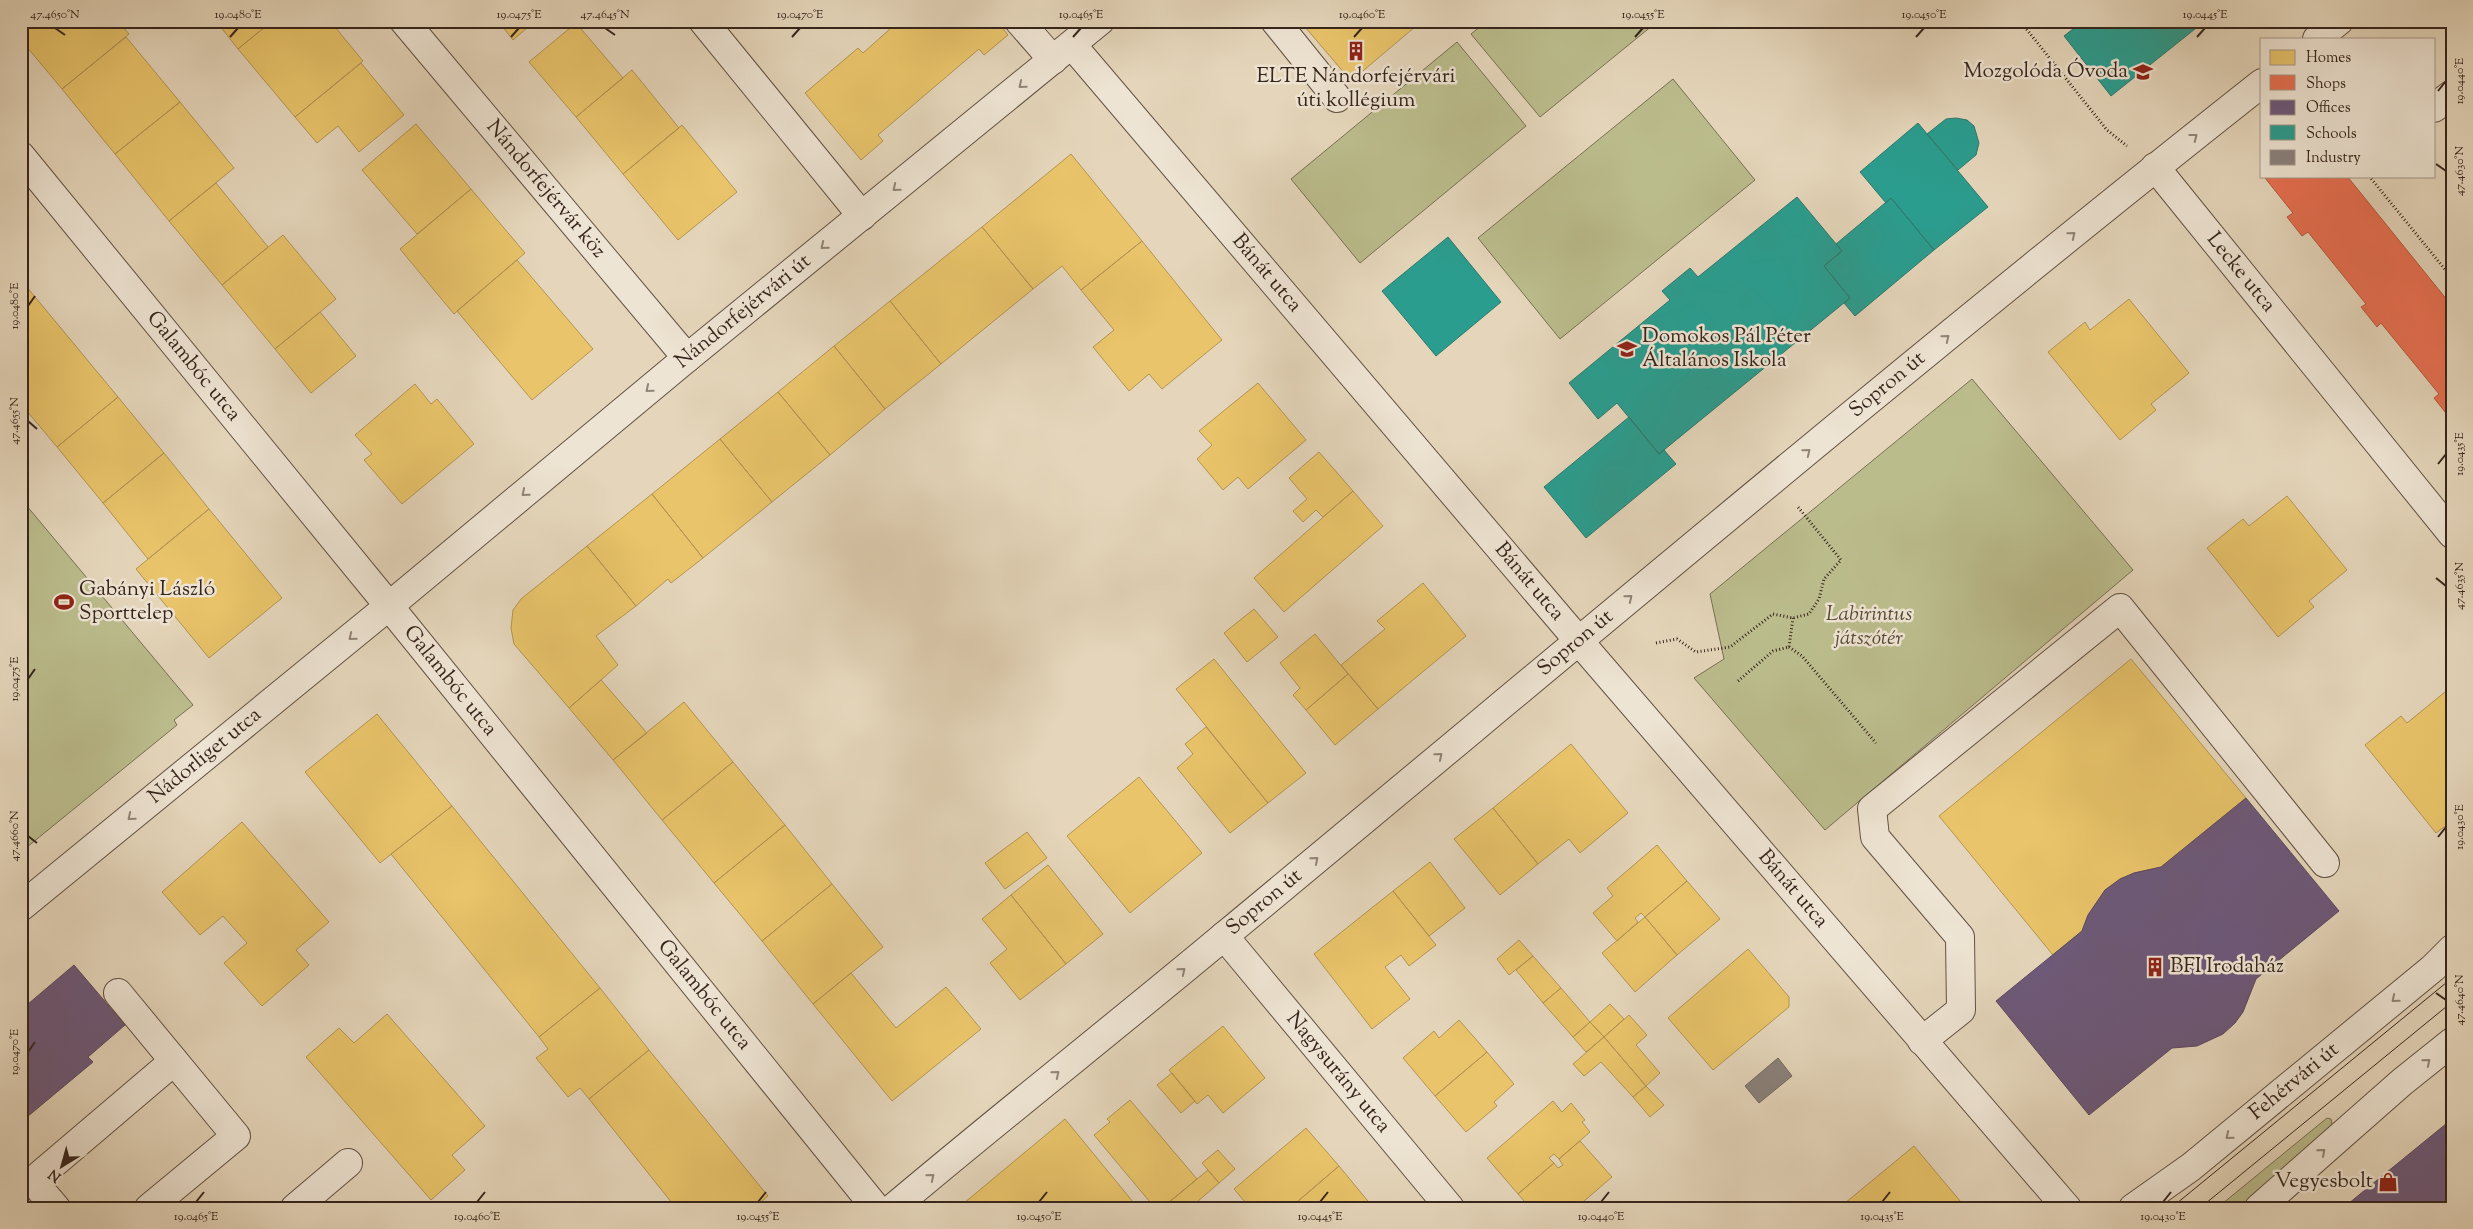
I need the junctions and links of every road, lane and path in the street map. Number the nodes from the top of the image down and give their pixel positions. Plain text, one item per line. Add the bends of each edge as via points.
1 (404, 21) edge
2 (703, 21) edge
3 (1019, 21) edge
4 (1100, 21) edge
5 (1275, 21) edge
6 (2020, 21) edge
7 (2339, 21) edge
8 (2319, 38) edge
9 (1062, 52) junction
10 (2260, 85) edge
11 (2452, 94) edge
12 (1337, 98) dead end
13 (2436, 106) edge
14 (21, 156) edge
15 (2155, 167) junction
16 (2371, 178) edge
17 (862, 216) junction
18 (2452, 278) edge
19 (687, 358) junction
20 (1798, 507) dead end
21 (2452, 534) edge
22 (390, 606) junction
23 (1794, 618) junction
24 (1578, 640) junction
25 (1656, 643) dead end
26 (1789, 648) junction
27 (1738, 681) dead end
28 (1876, 743) dead end
29 (2326, 863) dead end
30 (21, 907) edge
31 (1224, 936) junction
32 (2452, 949) edge
33 (118, 993) dead end
34 (1922, 1041) junction
35 (2452, 1042) edge
36 (174, 1061) junction
37 (348, 1162) dead end
38 (56, 1208) edge
39 (149, 1208) edge
40 (295, 1208) edge
41 (876, 1208) edge
42 (893, 1208) edge
43 (1450, 1208) edge
44 (2066, 1208) edge
45 (2133, 1208) edge
46 (2259, 1208) edge

1 - 19 street, Nándorfejérvár köz
2 - 17 street
3 - 9 street, Bánát utca
4 - 9 street, Nándorfejérvári út
5 - 12 street
6 - 15 path via 2107,130
7 - 8 street
9 -> 17 street, Nándorfejérvári út
9 - 24 street, Bánát utca
15 -> 10 street, Sopron út
11 - 13 street
14 - 22 street, Galambóc utca
15 - 21 street, Lecke utca
24 -> 15 street, Sopron út
16 - 18 path
17 -> 19 street, Nándorfejérvári út
19 -> 22 street, Nándorfejérvári út
20 - 23 path via 1841,560 1824,578 1819,599 1809,614
22 -> 30 street, Nádorliget utca
22 - 41 street, Galambóc utca
23 - 25 path via 1773,614 1730,647 1696,652 1678,639
23 - 26 path
31 -> 24 street, Sopron út
24 - 34 street, Bánát utca
26 - 27 path via 1773,651
26 - 28 path via 1802,656
29 - 34 street via 2120,608 1872,809 1875,837 1960,937 1961,1010
42 -> 31 street, Sopron út
31 - 43 street, Nagysurány utca
32 -> 45 street, Fehérvári út via 2191,1167
33 - 36 street
34 - 44 street, Bánát utca
46 -> 35 street
36 - 38 street via 34,1181
36 - 39 street via 236,1136
37 - 40 street

